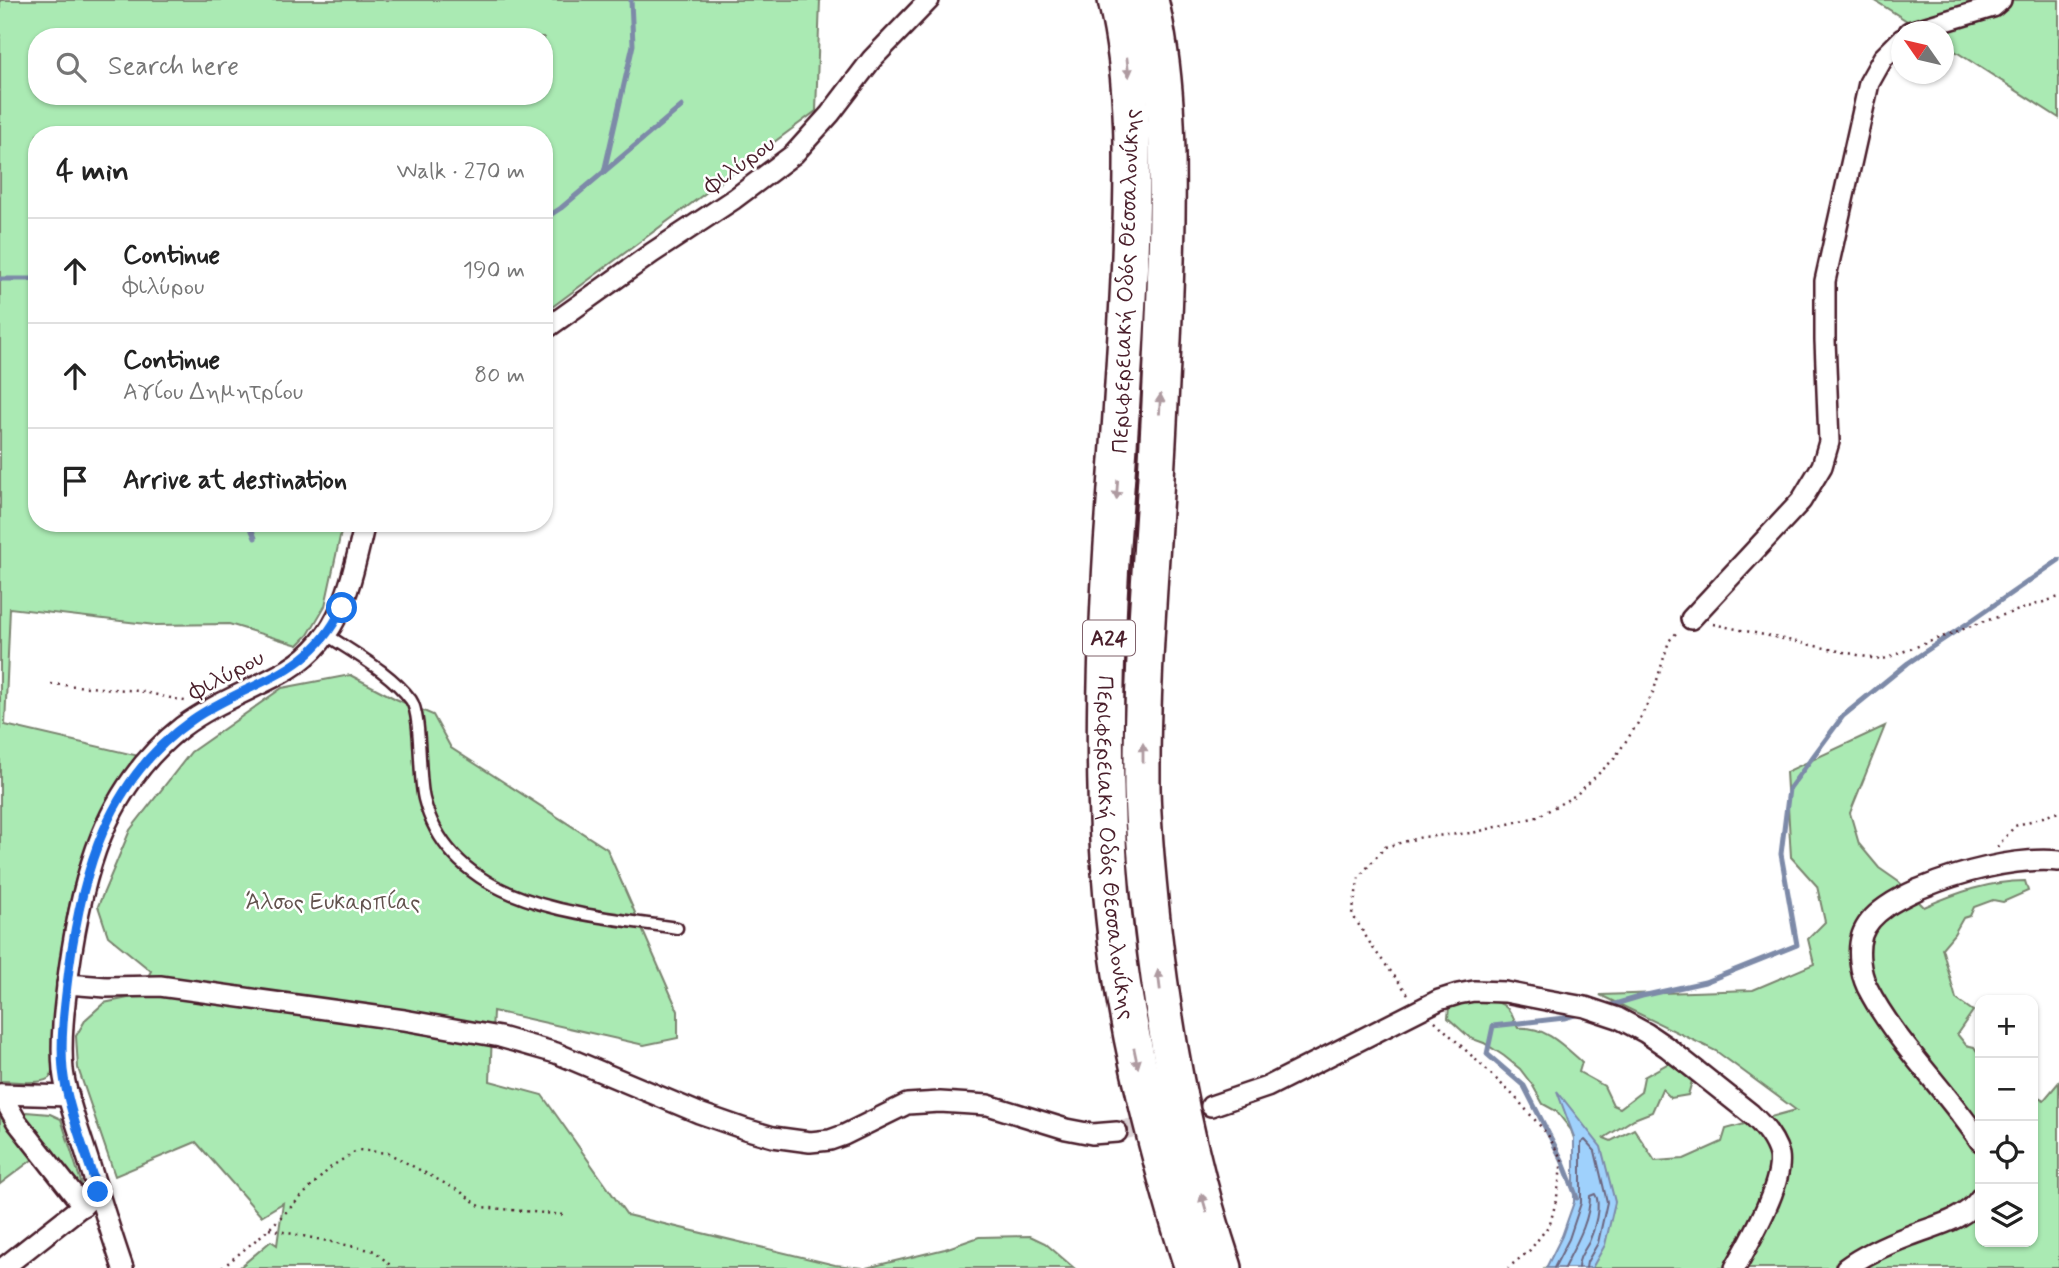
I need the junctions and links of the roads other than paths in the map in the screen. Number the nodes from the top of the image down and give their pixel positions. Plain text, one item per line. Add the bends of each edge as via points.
1 (929, 0) edge
2 (1116, 0) edge
3 (1150, 0) edge
4 (2000, 0) edge
5 (1946, 21) edge
6 (1891, 50) edge
7 (553, 324) edge
8 (363, 532) edge
9 (1691, 619) road end
10 (327, 635) junction
11 (2059, 861) edge
12 (677, 928) dead end
13 (67, 984) junction
14 (0, 1094) edge
15 (69, 1096) junction
16 (1211, 1106) tunnel mouth
17 (1117, 1132) tunnel mouth
18 (1975, 1134) edge
19 (98, 1192) junction
20 (1975, 1205) edge
21 (83, 1206) junction
22 (3, 1268) edge
23 (123, 1268) edge
24 (1193, 1268) edge
25 (1224, 1268) edge
26 (1735, 1268) edge
27 (1846, 1268) edge

1 - 7 street, Φιλύρου via 872,59 794,154
2 -> 24 highway, Περιφερειακή Οδός Θεσσαλονίκης / Α24 via 1129,74 1133,154 1110,596 1105,758 1109,849 1116,937 1137,1064
25 -> 3 highway, Περιφερειακή Οδός Θεσσαλονίκης / Α24 via 1194,1166 1174,1072 1158,974 1144,835 1144,692 1168,186 1163,76
4 - 5 street via 1993,7
6 - 9 street via 1869,83 1825,281 1829,442 1822,466 1801,501
8 - 10 street, Φιλύρου via 342,608
10 - 12 lane via 371,664 412,702 419,773 430,820 442,842 467,867 523,899 576,913
10 - 13 street, Φιλύρου via 295,665 202,713 173,735 131,781 94,852 80,901
11 - 18 street via 1988,869 1933,884 1882,910 1861,936 1861,968 1867,986
13 - 15 street, Φιλύρου via 62,1045
13 - 17 street via 160,986 500,1037 556,1053 733,1125 794,1140 830,1140 907,1104 940,1102 988,1105 1092,1134
14 - 15 street
14 - 21 street via 26,1135
15 - 19 street, Φιλύρου
16 - 26 street via 1267,1087 1458,994 1505,992 1585,1007 1646,1033 1763,1126 1779,1154 1780,1166
19 - 21 street
19 - 23 street, Φιλύρου
20 - 27 street via 1955,1219
21 - 22 street

